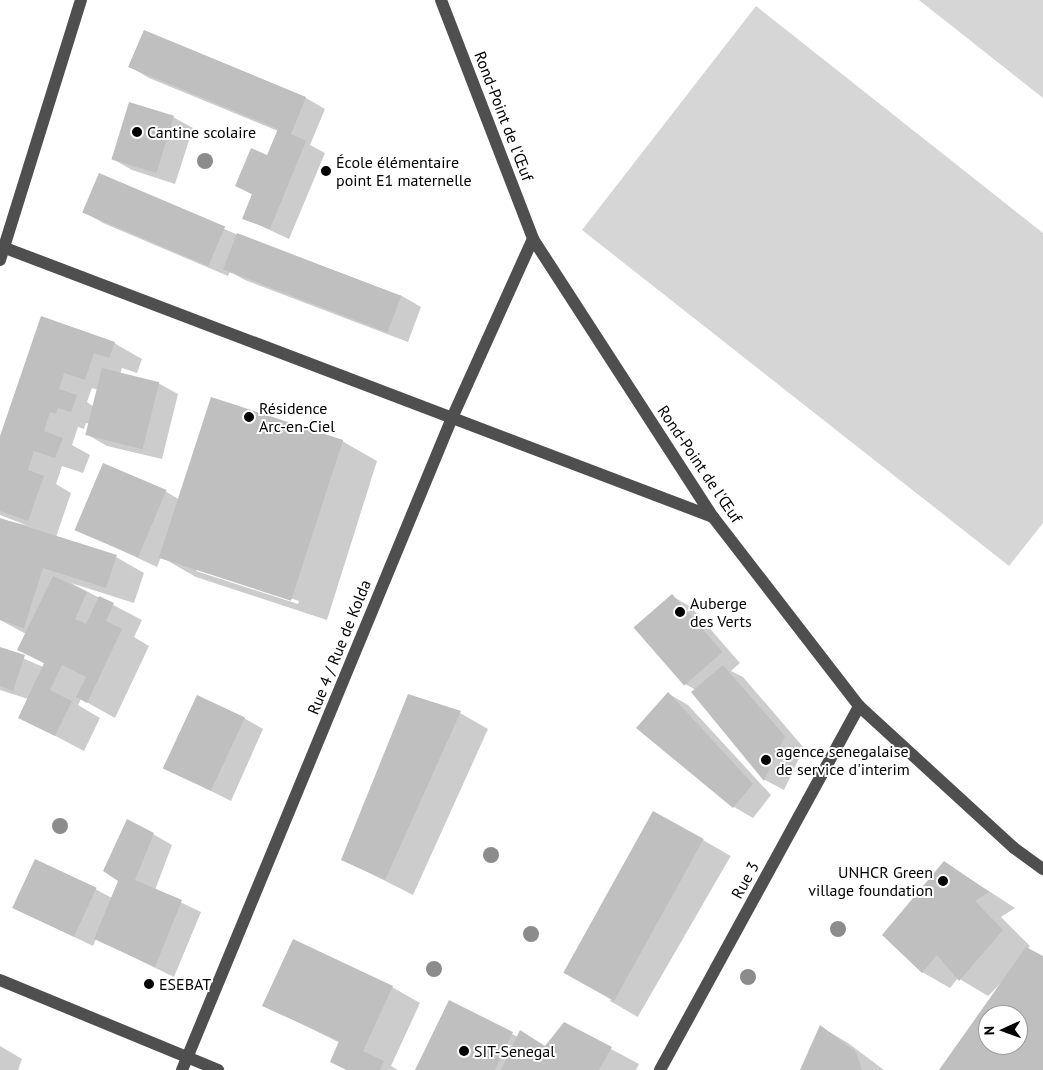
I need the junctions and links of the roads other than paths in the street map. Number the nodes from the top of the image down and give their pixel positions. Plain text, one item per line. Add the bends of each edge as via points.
1 (81, 0) edge
2 (441, 0) edge
3 (533, 239) junction
4 (1, 252) edge
5 (452, 418) junction
6 (713, 517) junction
7 (859, 706) junction
8 (1043, 869) edge
9 (0, 980) edge
10 (188, 1056) junction
11 (182, 1070) edge
12 (218, 1070) edge
13 (660, 1070) edge

1 - 4 street
2 - 3 street, Rond-Point de l'Œuf
3 - 5 street, Rue 4 / Rue de Kolda
3 - 6 street, Rond-Point de l'Œuf
4 - 5 street
5 - 6 street
5 - 10 street, Rue 4 / Rue de Kolda
6 - 7 street, Rond-Point de l'Œuf
7 - 8 street, Rond-Point de l'Œuf via 1014,848
7 - 13 street, Rue 3
9 - 10 street
10 - 11 street, Rue 4 / Rue de Kolda
10 - 12 street

